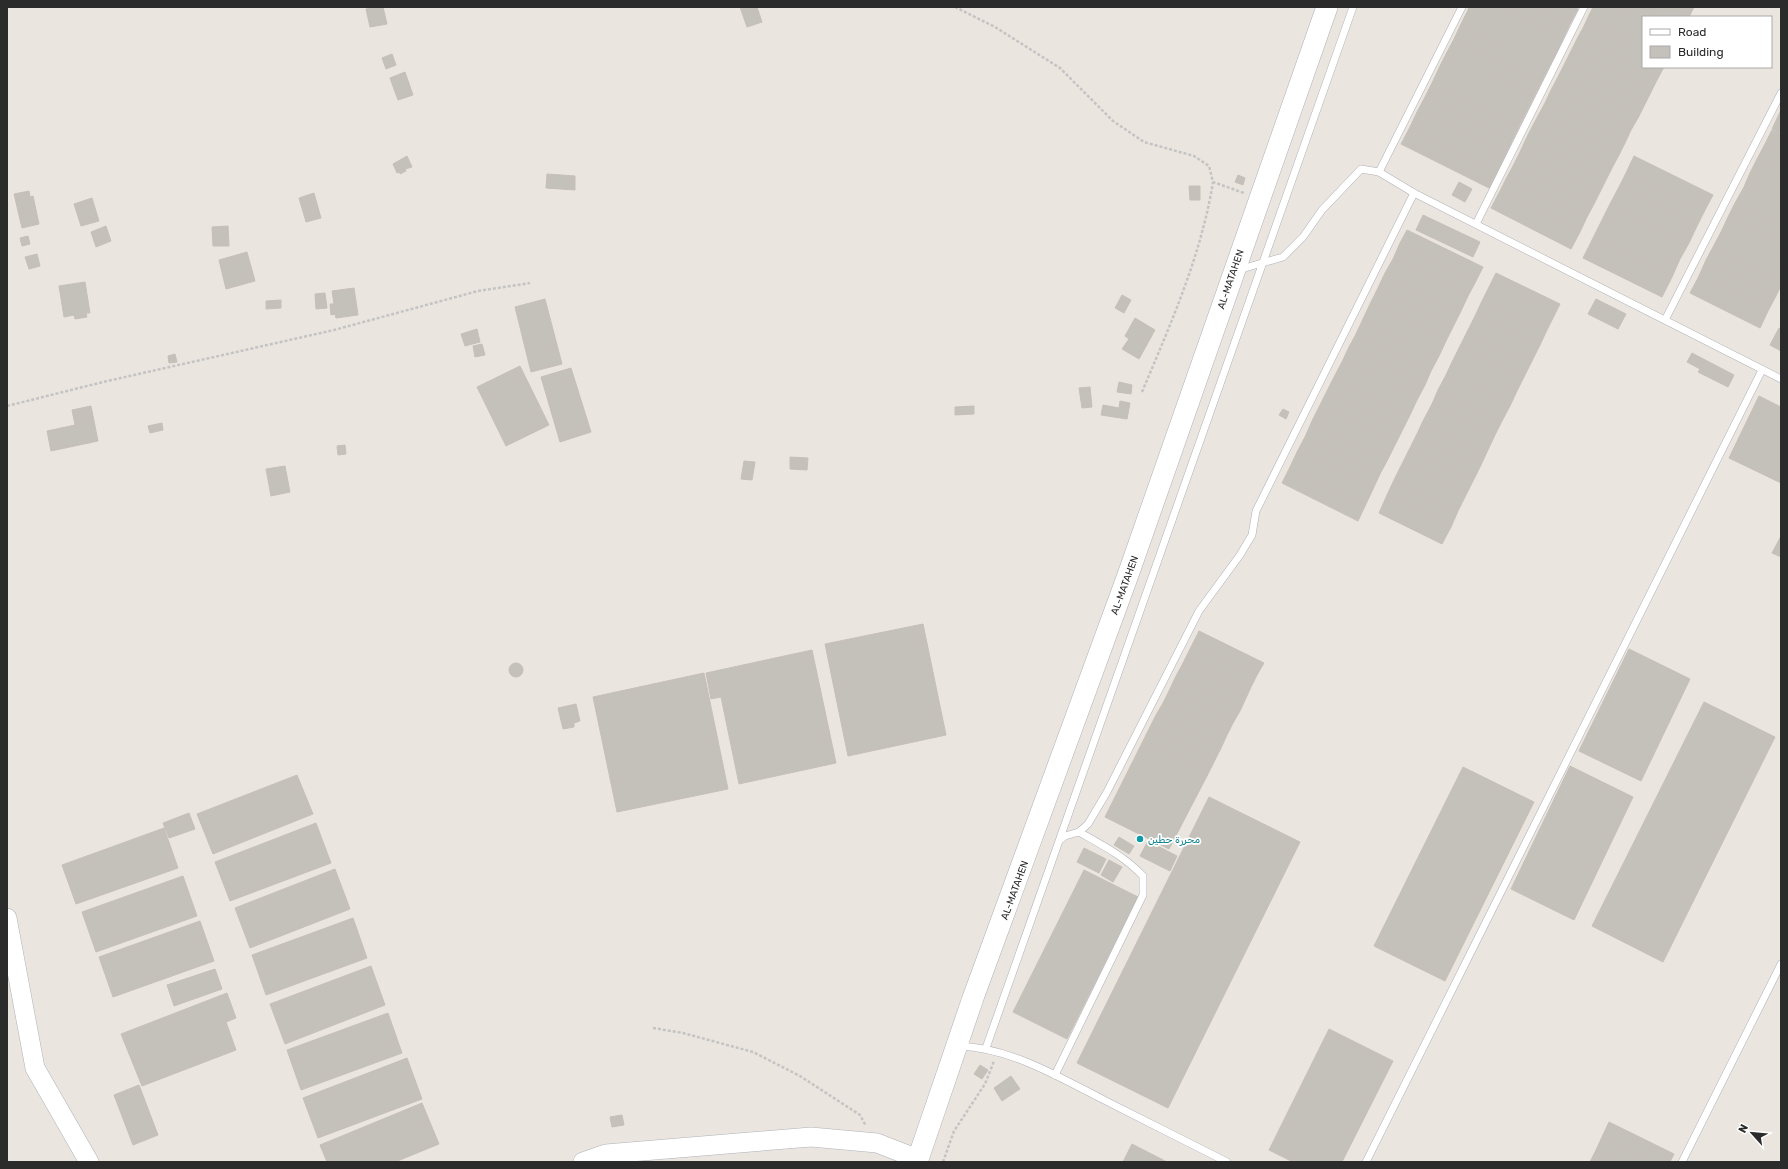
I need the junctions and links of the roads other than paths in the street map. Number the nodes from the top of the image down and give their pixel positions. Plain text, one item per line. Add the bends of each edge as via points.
1 (1327, 7) edge
2 (1353, 7) edge
3 (1462, 7) edge
4 (1584, 7) edge
5 (1781, 93) edge
6 (1379, 172) junction
7 (1414, 193) junction
8 (1476, 224) junction
9 (1264, 261) junction
10 (1233, 272) junction
11 (1665, 320) junction
12 (1762, 370) junction
13 (1781, 379) edge
14 (1079, 832) junction
15 (1060, 840) junction
16 (7, 918) edge
17 (1781, 964) edge
18 (957, 1046) junction
19 (986, 1048) junction
20 (1055, 1075) junction
21 (918, 1160) edge
22 (89, 1162) edge
23 (583, 1162) edge
24 (1227, 1162) edge
25 (1366, 1162) edge
26 (1682, 1162) edge

1 - 10 main road, AL-MATAHEN
2 - 9 lane
3 - 6 lane
4 - 8 lane
5 - 11 lane
6 - 7 lane
6 - 9 lane via 1361,169 1283,257
7 - 8 lane
7 - 14 lane via 1256,511 1252,535 1199,611 1107,792 1088,824
8 - 11 lane
9 - 10 lane
9 - 15 lane
10 - 18 main road, AL-MATAHEN via 1128,575
11 - 12 lane
12 - 13 lane
12 - 25 lane
14 - 15 lane
14 - 20 lane via 1130,862 1142,876 1143,895
15 - 19 lane
16 - 22 street via 35,1068
17 - 26 lane
18 - 19 lane
18 - 21 main road, AL-MATAHEN
19 - 20 lane
20 - 24 lane
21 - 23 street via 876,1144 811,1137 606,1154

